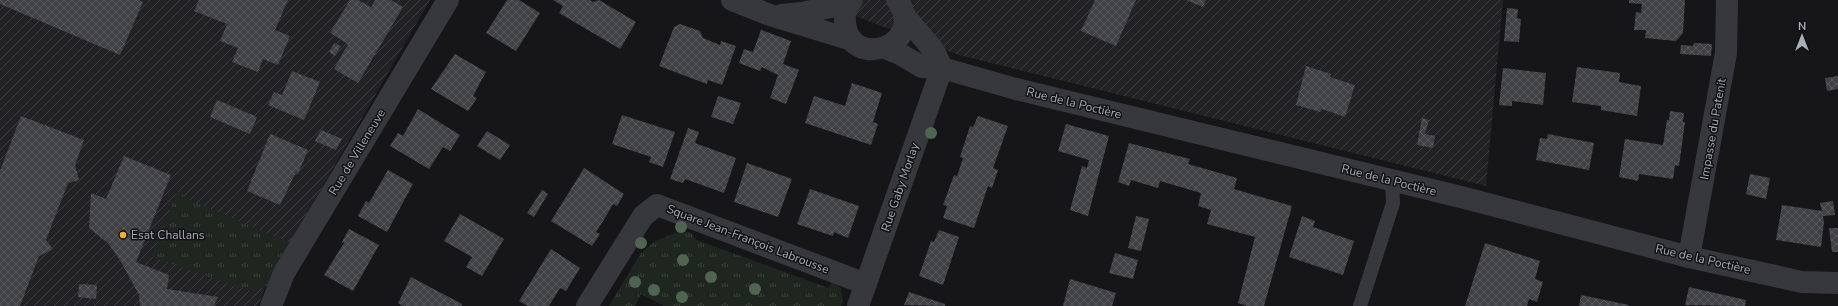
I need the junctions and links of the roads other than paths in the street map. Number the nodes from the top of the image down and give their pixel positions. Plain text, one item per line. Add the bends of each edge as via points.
1 (448, 0) edge
2 (732, 0) edge
3 (1727, 0) edge
4 (851, 1) edge
5 (900, 5) edge
6 (770, 15) junction
7 (852, 40) junction
8 (885, 48) junction
9 (942, 68) junction
10 (1392, 180) junction
11 (1689, 257) junction
12 (1838, 283) edge
13 (866, 284) junction
14 (271, 306) edge
15 (587, 306) edge
16 (858, 306) edge
17 (1360, 306) edge

1 - 14 street, Rue de Villeneuve via 284,273
2 - 6 street, Rue de la Poctière
3 - 11 street, Impasse du Patenit via 1726,53
4 - 6 street, Rue de la Poctière via 802,14
4 - 7 street, Rue de la Poctière via 844,18
5 - 8 street via 904,23 900,35
5 - 9 street via 934,51
6 - 7 street, Rue de la Poctière
7 - 8 street, Rue de la Poctière via 867,49
8 - 9 street, Rue de la Poctière via 922,67
9 - 10 street, Rue de la Poctière via 1016,89
9 - 13 street, Rue Gaby Morlay
10 - 11 street, Rue de la Poctière
10 - 17 lane via 1393,203
11 - 12 street, Rue de la Poctière via 1802,282
13 - 15 street, Square Jean-François Labrousse via 657,205 643,216
13 - 16 street, Rue Gaby Morlay

